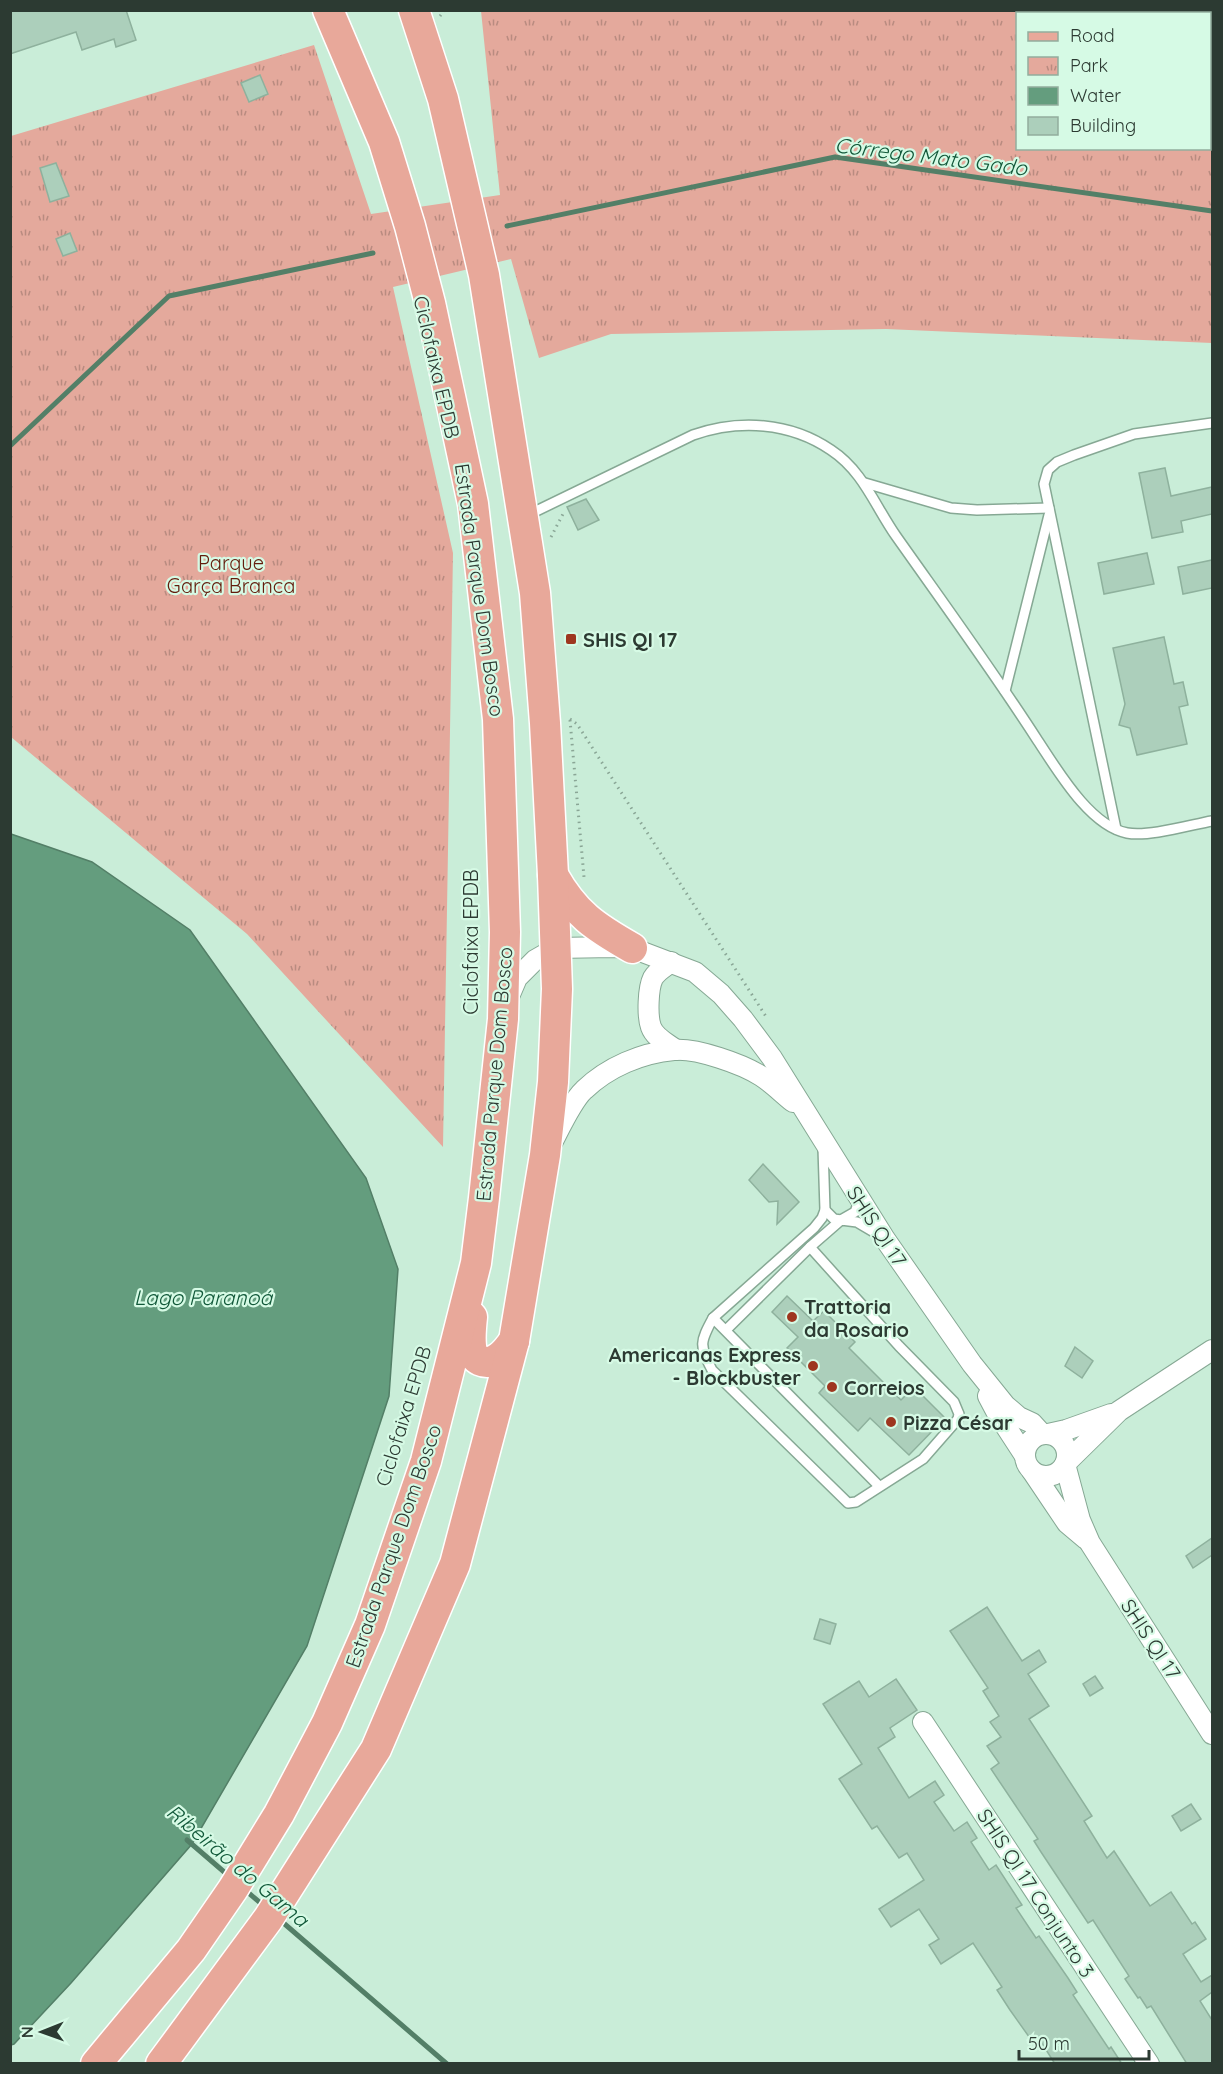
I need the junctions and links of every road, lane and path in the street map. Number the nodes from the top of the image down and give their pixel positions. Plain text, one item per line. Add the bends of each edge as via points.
1 (414, 10) edge
2 (334, 17) edge
3 (1212, 423) edge
4 (865, 483) junction
5 (1049, 511) junction
6 (524, 517) junction
7 (541, 667) junction
8 (493, 670) junction
9 (1005, 691) junction
10 (498, 719) junction
11 (558, 721) junction
12 (1212, 821) edge
13 (1116, 829) junction
14 (553, 875) junction
15 (555, 948) junction
16 (632, 948) junction
17 (671, 962) junction
18 (503, 1019) junction
19 (771, 1023) dead end
20 (676, 1050) junction
21 (807, 1114) junction
22 (823, 1140) junction
23 (545, 1155) junction
24 (859, 1198) junction
25 (825, 1210) junction
26 (841, 1220) junction
27 (885, 1239) junction
28 (810, 1247) junction
29 (476, 1263) junction
30 (713, 1318) junction
31 (726, 1330) junction
32 (514, 1341) junction
33 (1212, 1350) edge
34 (972, 1364) junction
35 (1119, 1411) junction
36 (1045, 1434) junction
37 (1028, 1463) junction
38 (1065, 1464) junction
39 (879, 1486) junction
40 (1090, 1543) junction
41 (923, 1722) dead end
42 (1212, 1734) edge
43 (96, 2064) edge
44 (160, 2064) edge
45 (1149, 2064) edge

1 - 6 main road via 444,99 484,275
2 - 8 main road, Estrada Parque Dom Bosco via 384,142 430,303 473,504
3 - 5 lane via 1134,434 1057,462 1048,470 1044,484
4 - 5 lane via 951,508
4 - 6 lane via 833,450 790,429 764,425 715,427
4 - 9 lane via 894,533
5 - 9 lane
5 - 13 lane
6 - 7 main road
7 - 8 main road via 536,678 520,689 502,683
7 - 11 main road
8 - 10 main road, Estrada Parque Dom Bosco
9 - 13 lane via 1080,800 1096,817
10 - 11 main road via 506,710 527,704
10 - 18 main road, Estrada Parque Dom Bosco via 506,932
11 - 14 main road
11 - 19 path via 577,724
12 - 13 lane via 1146,834
14 - 15 main road
14 - 16 main road via 566,899 578,911
15 - 16 street, SHIS QI 17
15 - 18 street via 517,978
15 - 23 main road via 554,1072
16 - 17 street, SHIS QI 17
17 - 20 street via 653,978 650,1011 651,1026 658,1037
17 - 21 street, SHIS QI 17 via 695,972 721,994 772,1058
18 - 29 main road, Estrada Parque Dom Bosco
20 - 21 street, SHIS QI 17 via 731,1061 762,1076
20 - 23 street, SHIS QI 17 via 621,1064 599,1078 582,1092
21 - 22 street, SHIS QI 17
22 - 24 street, SHIS QI 17
22 - 25 lane
23 - 32 main road
24 - 26 lane via 855,1212
24 - 27 street, SHIS QI 17
25 - 26 lane
25 - 30 lane via 814,1228
26 - 27 lane via 863,1225
26 - 28 lane
27 - 34 street, SHIS QI 17
28 - 31 lane
28 - 39 lane via 958,1408 958,1419 923,1459
29 - 32 main road via 471,1347 474,1357 492,1362
29 - 43 main road, Estrada Parque Dom Bosco via 426,1461 370,1626 327,1723 279,1814 211,1920
30 - 31 lane
30 - 39 lane via 703,1337 702,1352 712,1370 846,1502 856,1502
31 - 39 lane
32 - 44 main road via 455,1564 376,1749 268,1919
33 - 35 street
34 - 36 street, SHIS QI 17 via 1005,1405
34 - 37 street, SHIS QI 17
35 - 36 street
35 - 38 street
36 - 37 street via 1031,1440 1025,1450
36 - 38 street via 1064,1444
37 - 38 street via 1037,1475 1050,1476
37 - 40 street, SHIS QI 17 via 1067,1523
38 - 40 street, SHIS QI 17
40 - 42 street, SHIS QI 17
41 - 45 street, SHIS QI 17 Conjunto 3

